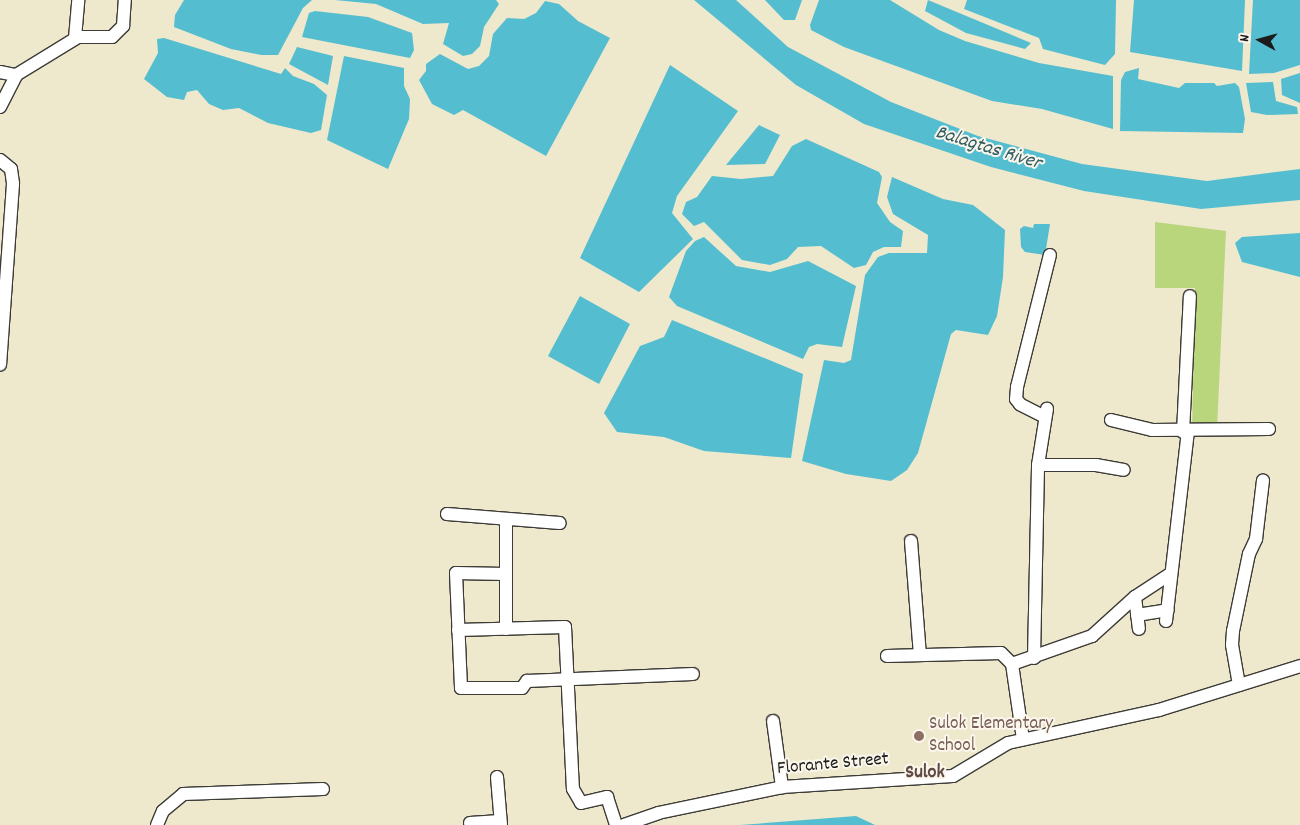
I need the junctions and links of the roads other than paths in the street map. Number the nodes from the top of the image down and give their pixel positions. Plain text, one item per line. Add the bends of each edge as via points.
1 (78, 0) edge
2 (125, 0) edge
3 (75, 38) junction
4 (0, 72) edge
5 (16, 75) junction
6 (0, 107) edge
7 (0, 160) edge
8 (1050, 256) dead end
9 (1190, 296) dead end
10 (0, 365) edge
11 (1111, 420) dead end
12 (1269, 429) dead end
13 (1186, 432) junction
14 (1038, 465) junction
15 (1124, 470) dead end
16 (1263, 480) dead end
17 (447, 514) dead end
18 (506, 519) junction
19 (560, 523) dead end
20 (911, 541) dead end
21 (504, 574) junction
22 (1170, 574) junction
23 (1135, 597) junction
24 (1137, 615) junction
25 (506, 629) junction
26 (1139, 629) dead end
27 (458, 630) junction
28 (920, 655) junction
29 (887, 656) dead end
30 (1034, 658) junction
31 (1012, 664) junction
32 (1300, 666) edge
33 (693, 674) dead end
34 (568, 682) junction
35 (1239, 685) junction
36 (773, 721) dead end
37 (1023, 739) junction
38 (497, 777) dead end
39 (782, 786) junction
40 (323, 789) dead end
41 (470, 823) dead end
42 (501, 823) edge
43 (157, 825) edge
44 (616, 825) edge
45 (624, 825) edge

1 - 3 street
2 - 3 street via 123,26 118,33 112,37
3 - 5 street
4 - 5 street
5 - 6 street
7 - 10 street via 11,169 13,184
8 - 14 street via 1016,387 1018,402 1046,413
9 - 13 street
11 - 13 street via 1152,430
12 - 13 street
13 - 22 street
14 - 15 street via 1096,465
14 - 30 street
16 - 35 street via 1256,539 1249,554 1233,631
17 - 18 street
18 - 19 street
18 - 21 street
20 - 28 street
21 - 25 street
21 - 27 street via 456,573
22 - 23 street
22 - 24 street via 1167,616
23 - 24 street
23 - 30 street via 1102,630
24 - 26 street
25 - 27 street
25 - 34 street via 566,627
27 - 34 street via 461,688 522,688 527,681
28 - 29 street
28 - 31 street via 1001,653
30 - 31 street
31 - 37 street
32 - 35 street, Florante Street
33 - 34 street
34 - 44 street via 573,789 580,803 608,797
35 - 37 street, Florante Street via 1151,712
36 - 39 street
37 - 39 street, Florante Street via 997,747 953,776
38 - 42 street
39 - 45 street, Florante Street via 658,813
40 - 43 street via 183,794 163,812
41 - 42 street

